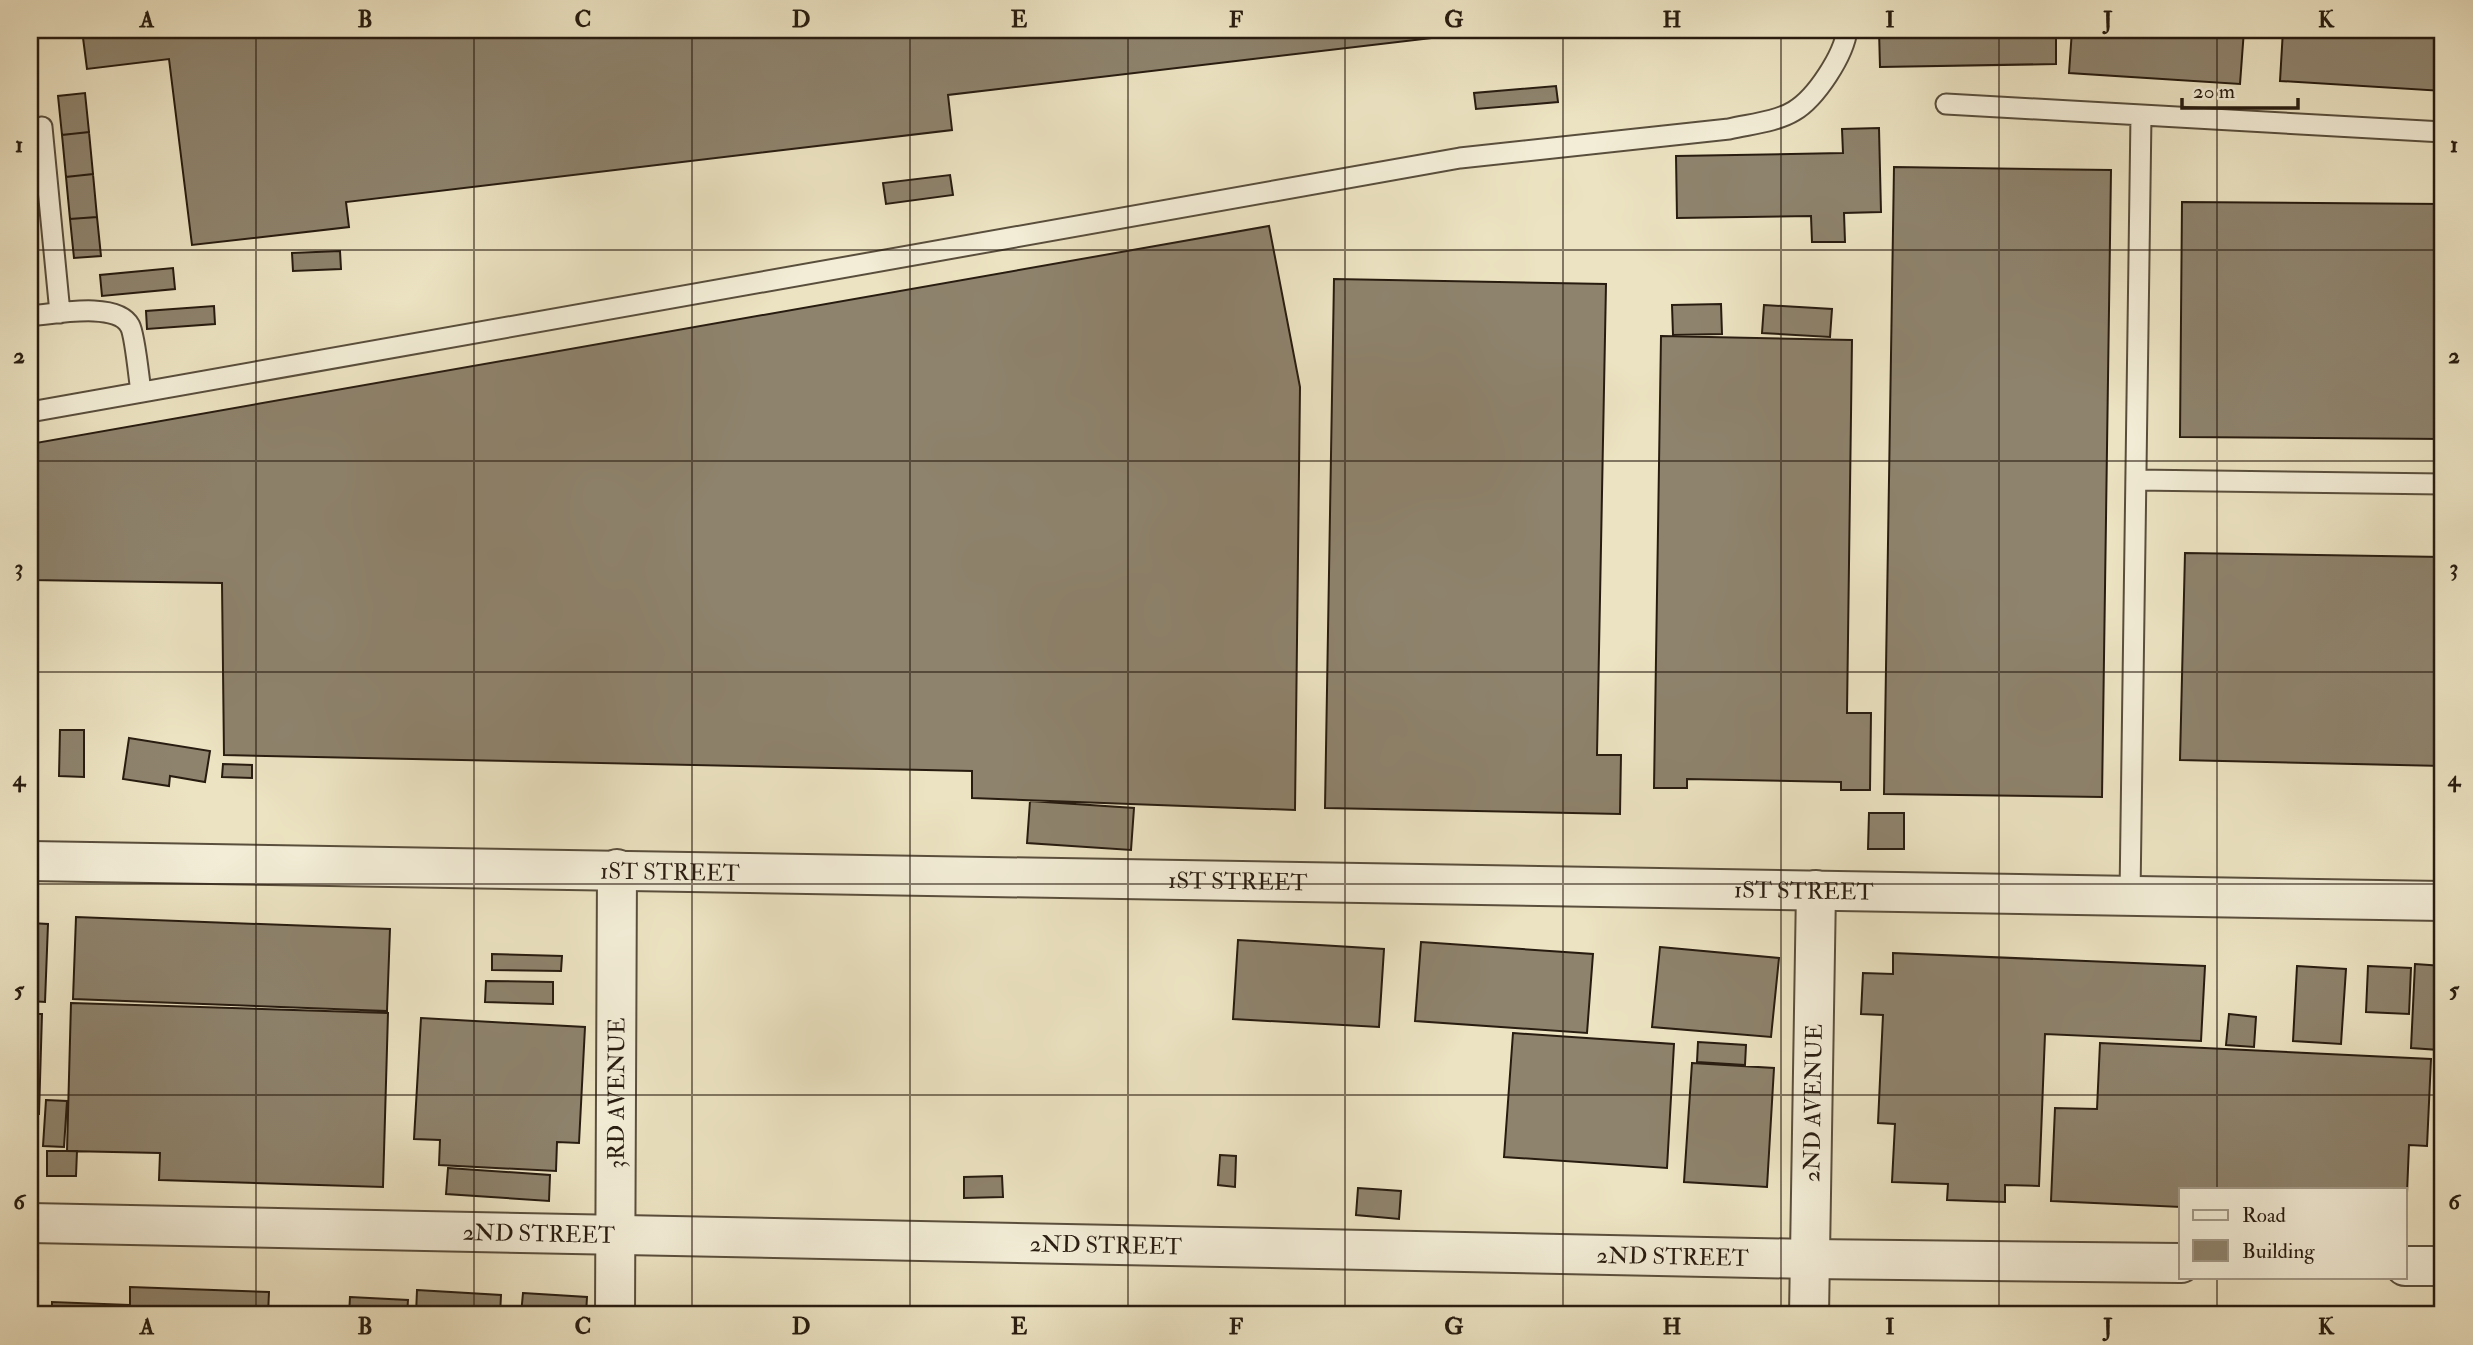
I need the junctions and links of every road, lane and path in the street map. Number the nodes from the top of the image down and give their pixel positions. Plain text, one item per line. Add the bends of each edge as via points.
1 (1847, 30) edge
2 (1946, 104) dead end
3 (2141, 115) junction
4 (42, 127) dead end
5 (2443, 132) edge
6 (60, 313) junction
7 (30, 316) edge
8 (141, 392) junction
9 (30, 412) edge
10 (2136, 480) junction
11 (2443, 484) edge
12 (30, 861) edge
13 (617, 869) junction
14 (1816, 890) junction
15 (2130, 895) junction
16 (2443, 901) edge
17 (30, 1223) edge
18 (616, 1234) junction
19 (1810, 1259) junction
20 (2179, 1263) edge
21 (2406, 1266) edge
22 (2443, 1266) edge
23 (615, 1315) edge
24 (1809, 1315) edge

1 - 8 lane via 1846,44 1826,78 1794,111 1751,124 1460,158
2 - 3 lane
3 - 5 lane
3 - 10 lane
4 - 6 lane
6 - 7 lane
6 - 8 lane via 104,310 130,326
8 - 9 lane
10 - 11 lane
10 - 15 lane
12 - 13 street, 1ST STREET
13 - 14 street, 1ST STREET
13 - 18 street, 3RD AVENUE
14 - 15 street, 1ST STREET
14 - 19 street, 2ND AVENUE
15 - 16 street, 1ST STREET
17 - 18 street, 2ND STREET
18 - 19 street, 2ND STREET
18 - 23 street, 3RD AVENUE
19 - 20 street, 2ND STREET
19 - 24 street, 2ND AVENUE
21 - 22 street

